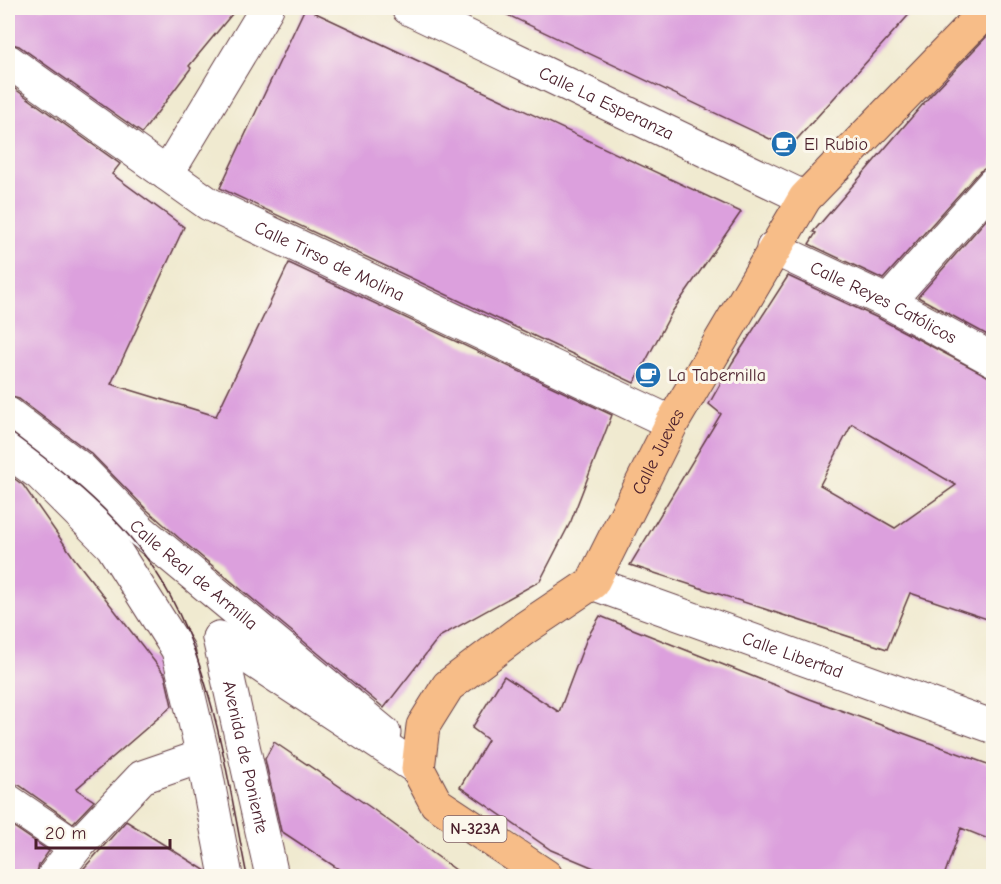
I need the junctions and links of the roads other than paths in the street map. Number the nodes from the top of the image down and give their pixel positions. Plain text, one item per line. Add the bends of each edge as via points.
1 (267, 8) edge
2 (408, 8) edge
3 (989, 8) edge
4 (8, 61) edge
5 (167, 174) junction
6 (993, 183) edge
7 (805, 198) junction
8 (773, 248) junction
9 (888, 302) junction
10 (993, 360) edge
11 (8, 414) edge
12 (672, 423) junction
13 (8, 451) edge
14 (592, 584) junction
15 (219, 638) junction
16 (178, 650) junction
17 (993, 727) edge
18 (384, 733) dead end
19 (203, 756) junction
20 (418, 769) junction
21 (8, 801) edge
22 (76, 847) junction
23 (54, 876) edge
24 (226, 876) edge
25 (272, 876) edge
26 (546, 876) edge

1 - 5 street
2 - 7 street, Calle La Esperanza
3 - 7 main road, Calle Jueves
4 - 5 street, Calle Tirso de Molina
5 - 12 street, Calle Tirso de Molina via 208,204
6 - 9 street
7 - 8 main road, Calle Jueves
8 - 9 street, Calle Reyes Católicos
8 - 12 main road, Calle Jueves
9 - 10 street, Calle Reyes Católicos
11 - 18 street, Calle Real de Armilla via 81,469 141,531
12 - 14 main road, Calle Jueves
13 - 16 street, Calle Real de Armilla via 40,474 111,546
14 - 17 street, Calle Libertad
14 - 20 main road via 448,686 423,726
15 - 16 street
15 - 20 street, Calle Real de Armilla
15 - 25 street, Avenida de Poniente
16 - 19 street
19 - 22 street via 142,777
19 - 24 street
20 - 26 main road, N-323A via 436,803
21 - 22 street
22 - 23 street

